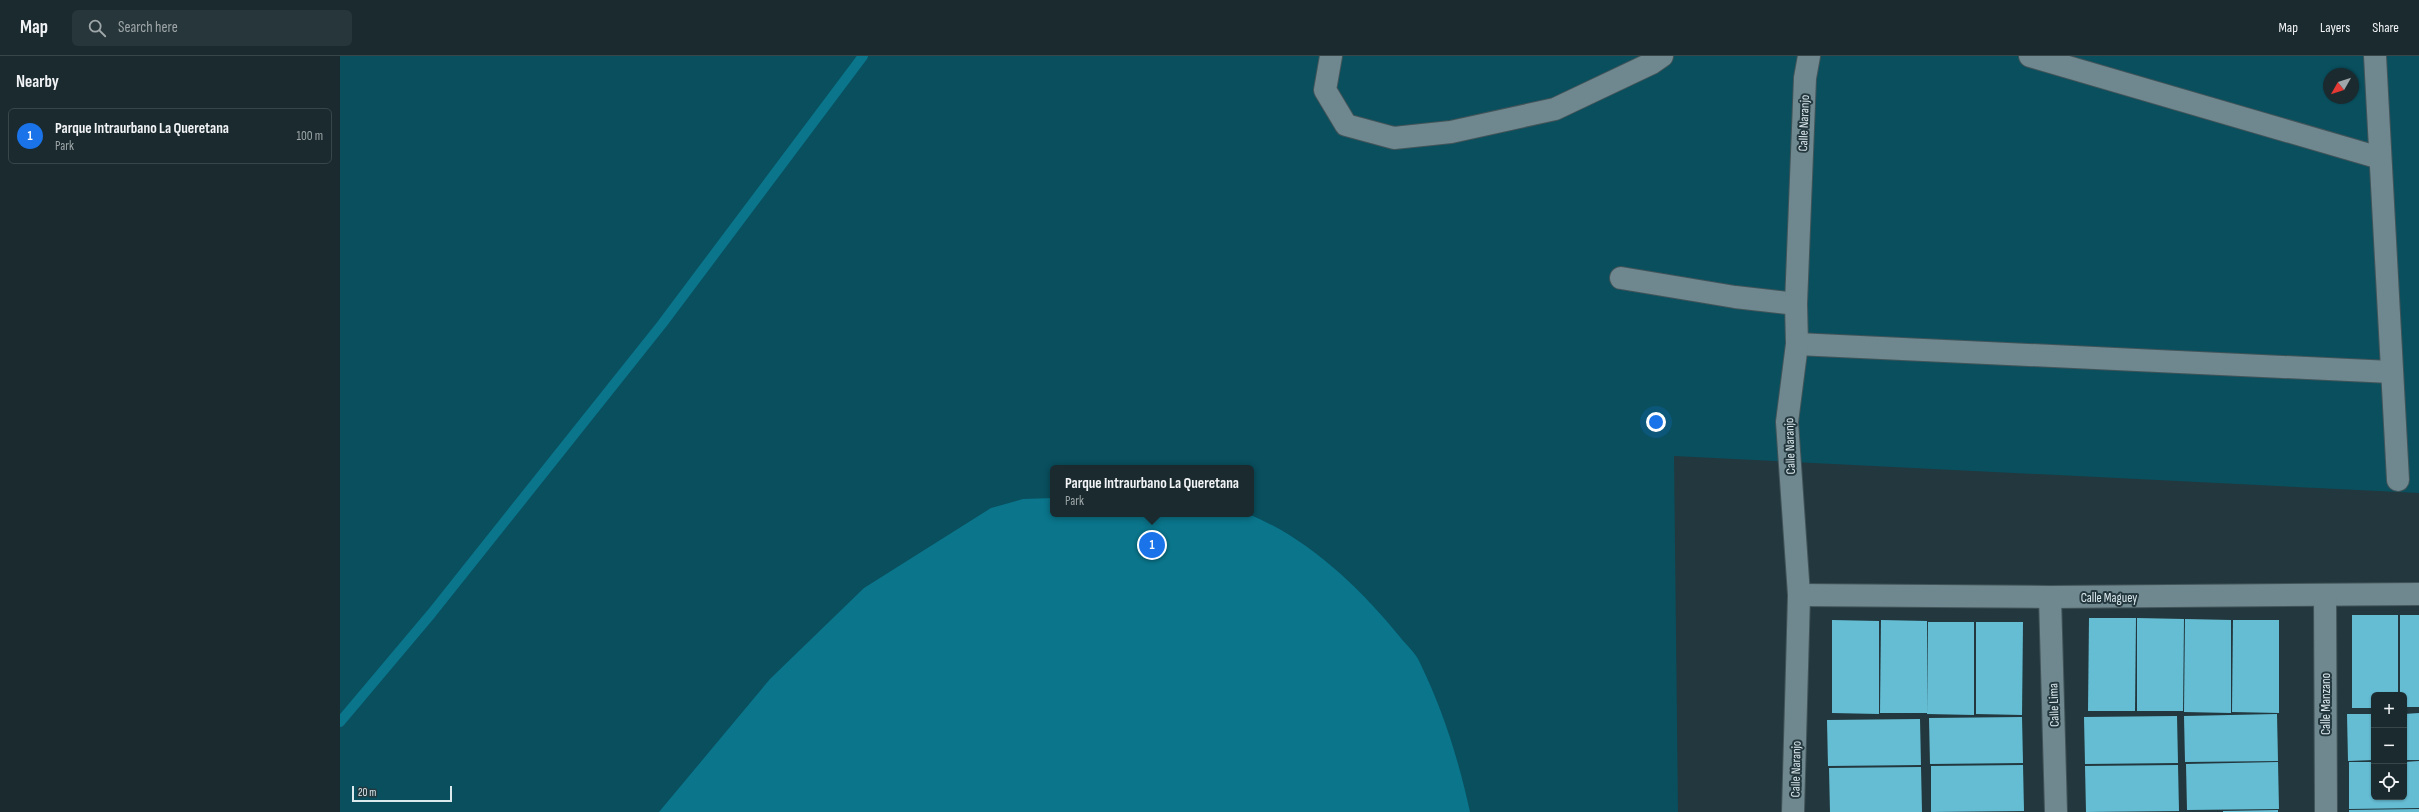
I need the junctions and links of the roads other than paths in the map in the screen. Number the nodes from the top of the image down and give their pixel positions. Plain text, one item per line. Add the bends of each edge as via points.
1 (1331, 56) edge
2 (1662, 56) edge
3 (1808, 56) edge
4 (2030, 56) edge
5 (2375, 56) edge
6 (2380, 158) junction
7 (1621, 278) dead end
8 (1796, 304) junction
9 (1797, 344) junction
10 (2391, 372) junction
11 (2398, 480) dead end
12 (2419, 594) edge
13 (1799, 595) junction
14 (2325, 595) junction
15 (2050, 598) junction
16 (1793, 812) edge
17 (2056, 812) edge
18 (2326, 812) edge

1 - 2 street via 1325,90 1346,125 1394,138 1451,132 1555,109
3 - 8 street, Calle Naranjo
4 - 6 street
5 - 6 street
6 - 10 street
7 - 8 street via 1735,297
8 - 9 street, Calle Naranjo
9 - 10 street
9 - 13 street, Calle Naranjo via 1787,422
10 - 11 street
12 - 14 street, Calle Maguey
13 - 15 street, Calle Maguey
13 - 16 street, Calle Naranjo
14 - 15 street, Calle Maguey
14 - 18 street, Calle Manzano
15 - 17 street, Calle Lima

